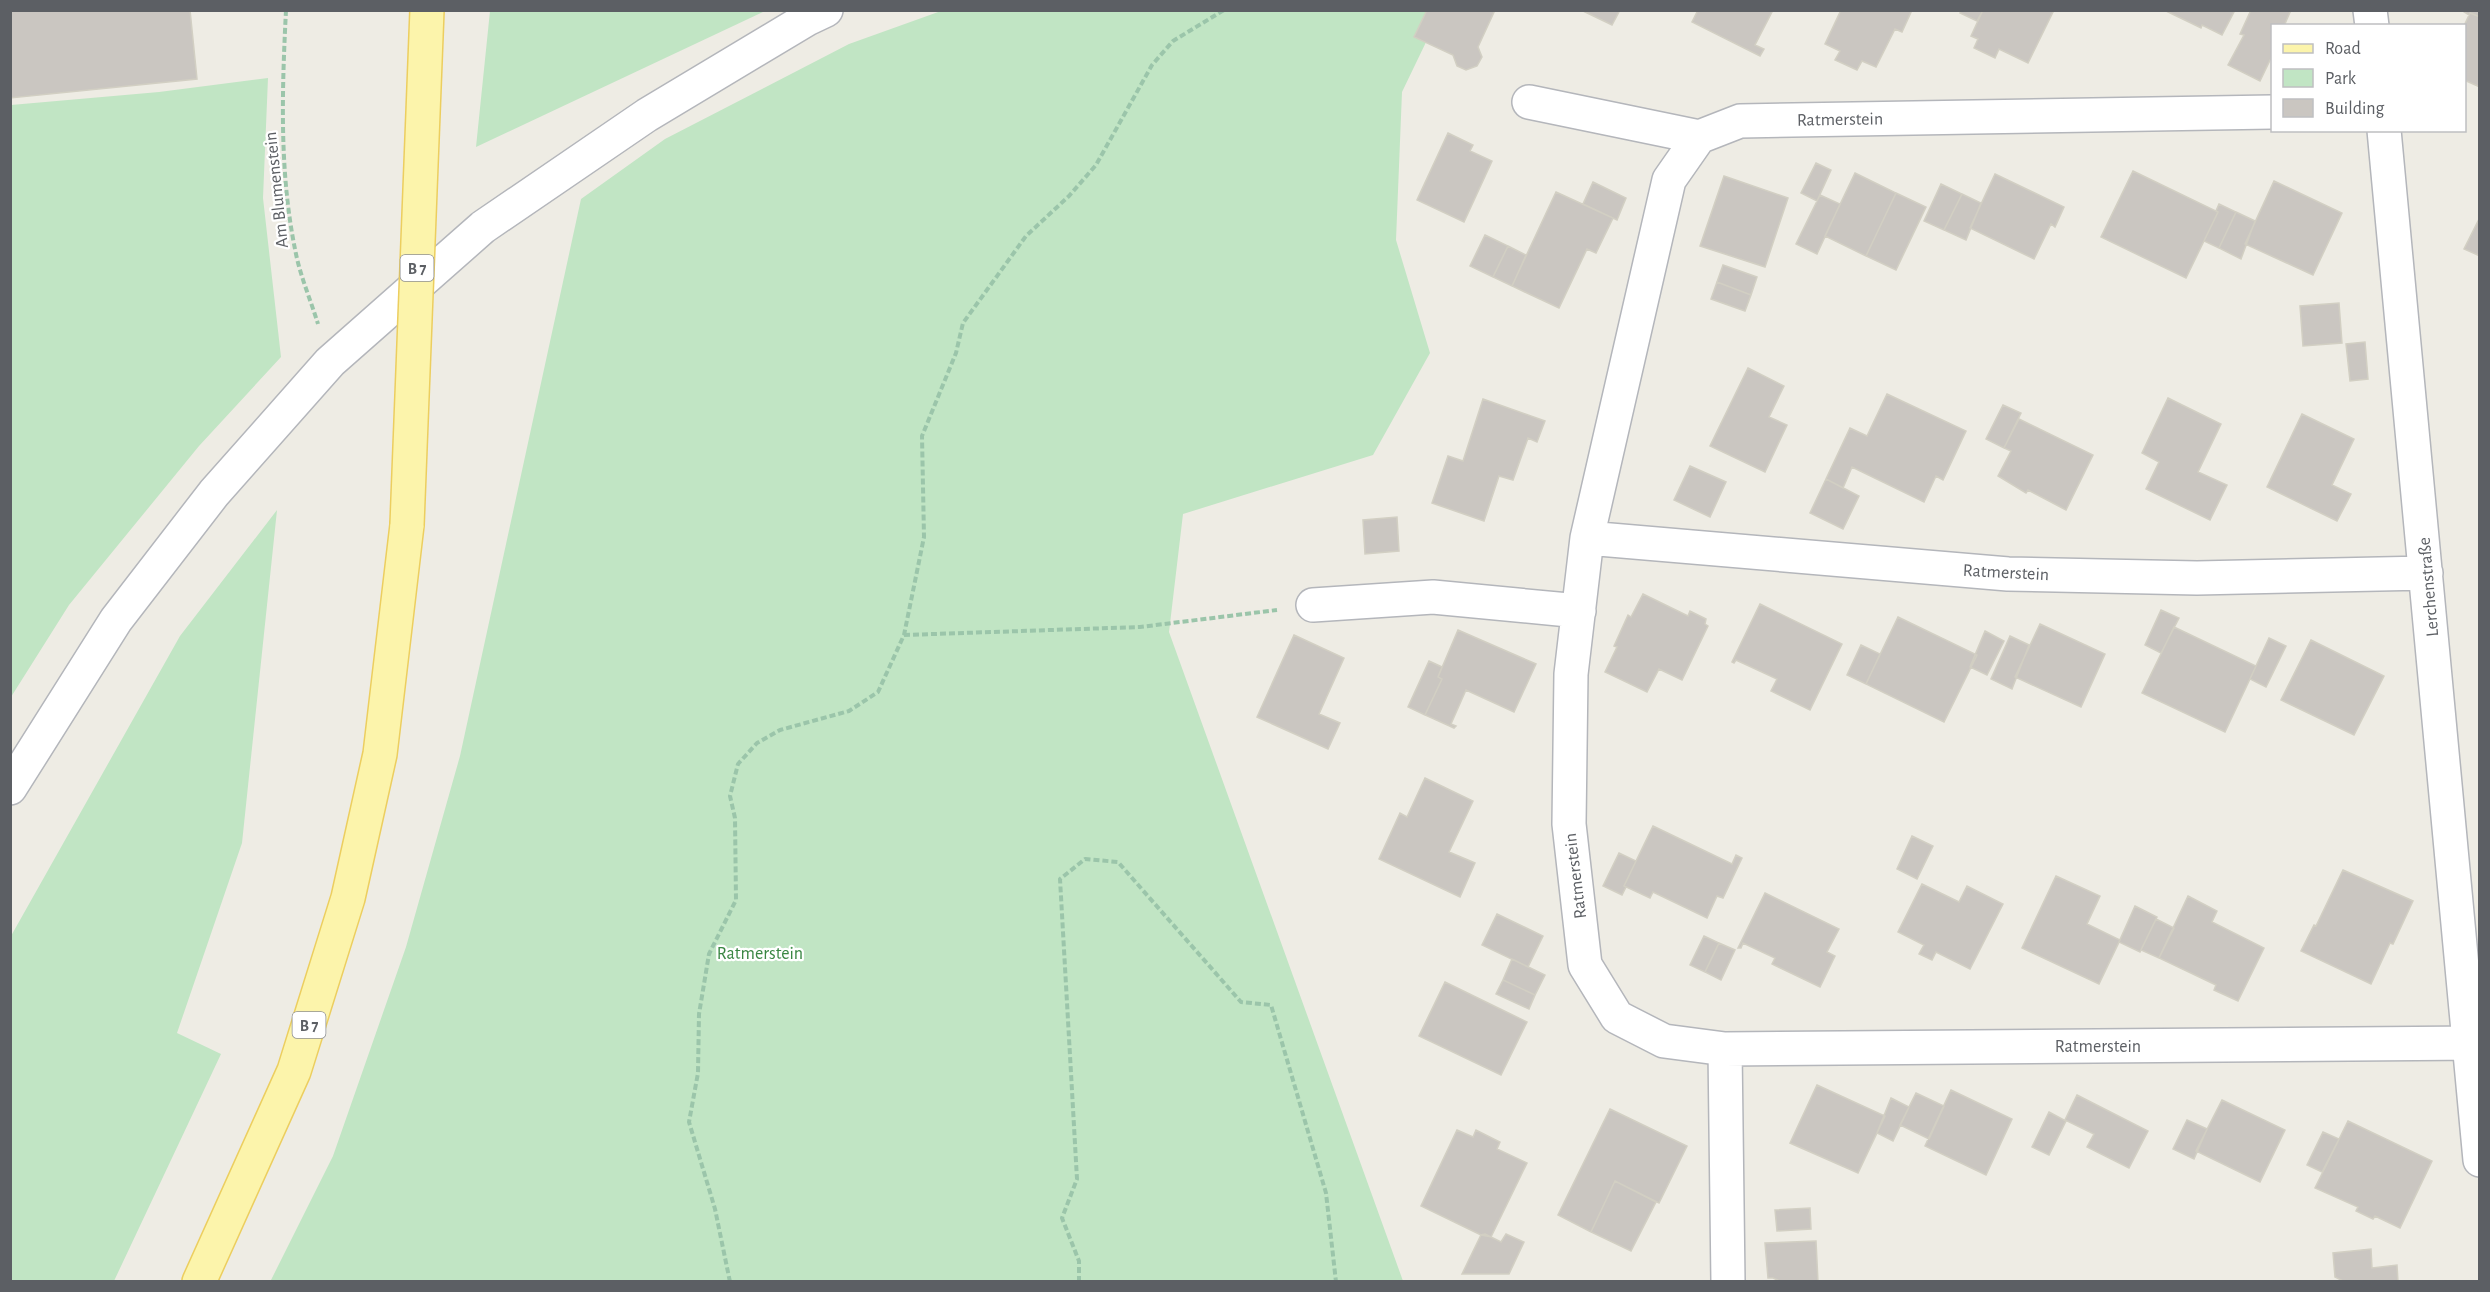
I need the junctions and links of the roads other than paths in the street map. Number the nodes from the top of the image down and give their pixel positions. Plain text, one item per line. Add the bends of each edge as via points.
1 (427, 10) edge
2 (826, 10) edge
3 (1529, 102) dead end
4 (2271, 111) edge
5 (2384, 132) edge
6 (1699, 137) junction
7 (1587, 538) junction
8 (2426, 573) junction
9 (1313, 605) road end
10 (1579, 612) junction
11 (10, 788) edge
12 (2475, 1043) edge
13 (1725, 1049) junction
14 (2480, 1160) edge
15 (199, 1281) edge
16 (1728, 1281) edge

1 - 15 main road, B 7, bridge via 407,525 380,754 348,898 294,1071
2 - 11 street via 647,115 483,227 330,362 214,493 116,620
3 - 6 street
4 - 6 street, Ratmerstein via 1740,121
5 - 8 street, Lerchenstraße
6 - 7 street, Ratmerstein via 1669,180
7 - 8 street, Ratmerstein via 2008,574 2197,578
7 - 10 street, Ratmerstein
8 - 12 street, Lerchenstraße
9 - 10 street via 1433,597
10 - 13 street, Ratmerstein via 1571,674 1569,824 1585,965 1617,1017 1664,1041
12 - 13 street, Ratmerstein
12 - 14 street, Lerchenstraße
13 - 16 street

